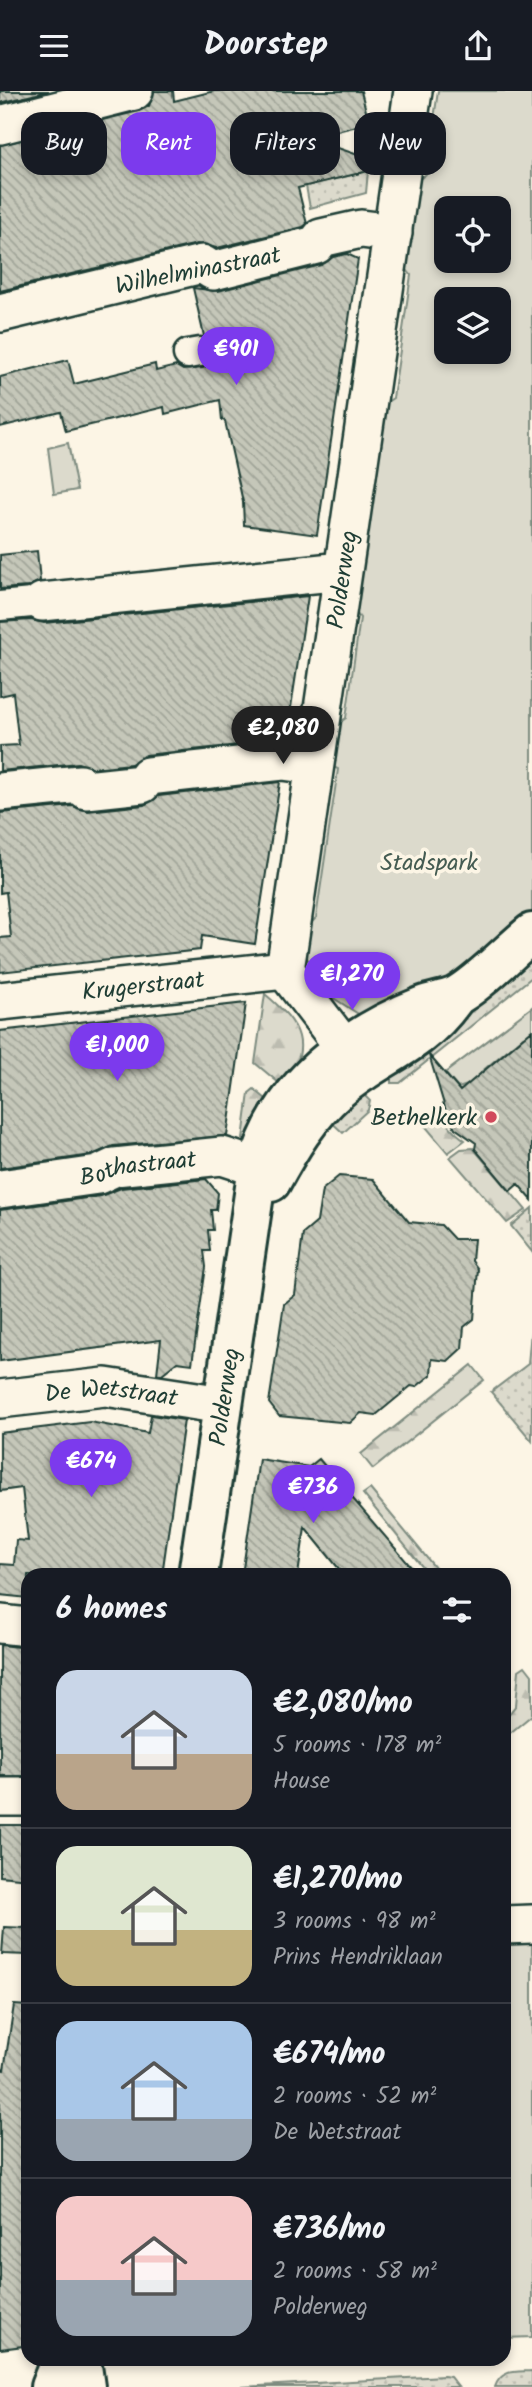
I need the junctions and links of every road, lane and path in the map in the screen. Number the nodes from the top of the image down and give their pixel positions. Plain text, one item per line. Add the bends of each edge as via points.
1 (134, 91) edge
2 (413, 91) edge
3 (0, 125) edge
4 (393, 233) junction
5 (0, 313) edge
6 (342, 571) junction
7 (43, 601) joint
8 (0, 606) edge
9 (312, 765) junction
10 (0, 792) edge
11 (532, 933) edge
12 (285, 970) junction
13 (0, 1001) edge
14 (353, 1060) junction
15 (267, 1170) junction
16 (0, 1189) edge
17 (0, 1399) edge
18 (223, 1405) junction
19 (199, 1568) edge
20 (0, 1624) edge
21 (21, 1626) edge
22 (0, 1797) edge
23 (21, 1797) edge
24 (532, 1924) edge
25 (511, 1925) edge
26 (58, 2366) edge
27 (82, 2366) edge
28 (50, 2387) edge
29 (85, 2387) edge

1 - 3 street
2 - 4 street, Polderweg
4 - 5 street, Wilhelminastraat via 361,229 321,238 316,246 213,271 202,264
4 - 6 street, Polderweg
6 - 7 street
6 - 9 street, Polderweg
7 - 8 street
9 - 10 street via 283,761 148,776 142,784
9 - 12 street, Polderweg
11 - 14 main road, Polderweg via 456,996 393,1020
12 - 13 street, Krugerstraat
12 - 14 street
14 - 15 main road, Polderweg via 317,1070 289,1102 273,1125
15 - 16 street, Bothastraat via 222,1156 115,1167 98,1175
15 - 18 main road, Polderweg via 251,1217
17 - 18 street, De Wetstraat via 105,1387
18 - 19 main road, Polderweg
20 - 21 street
22 - 23 street
24 - 25 street
26 - 28 main road
27 - 29 main road

